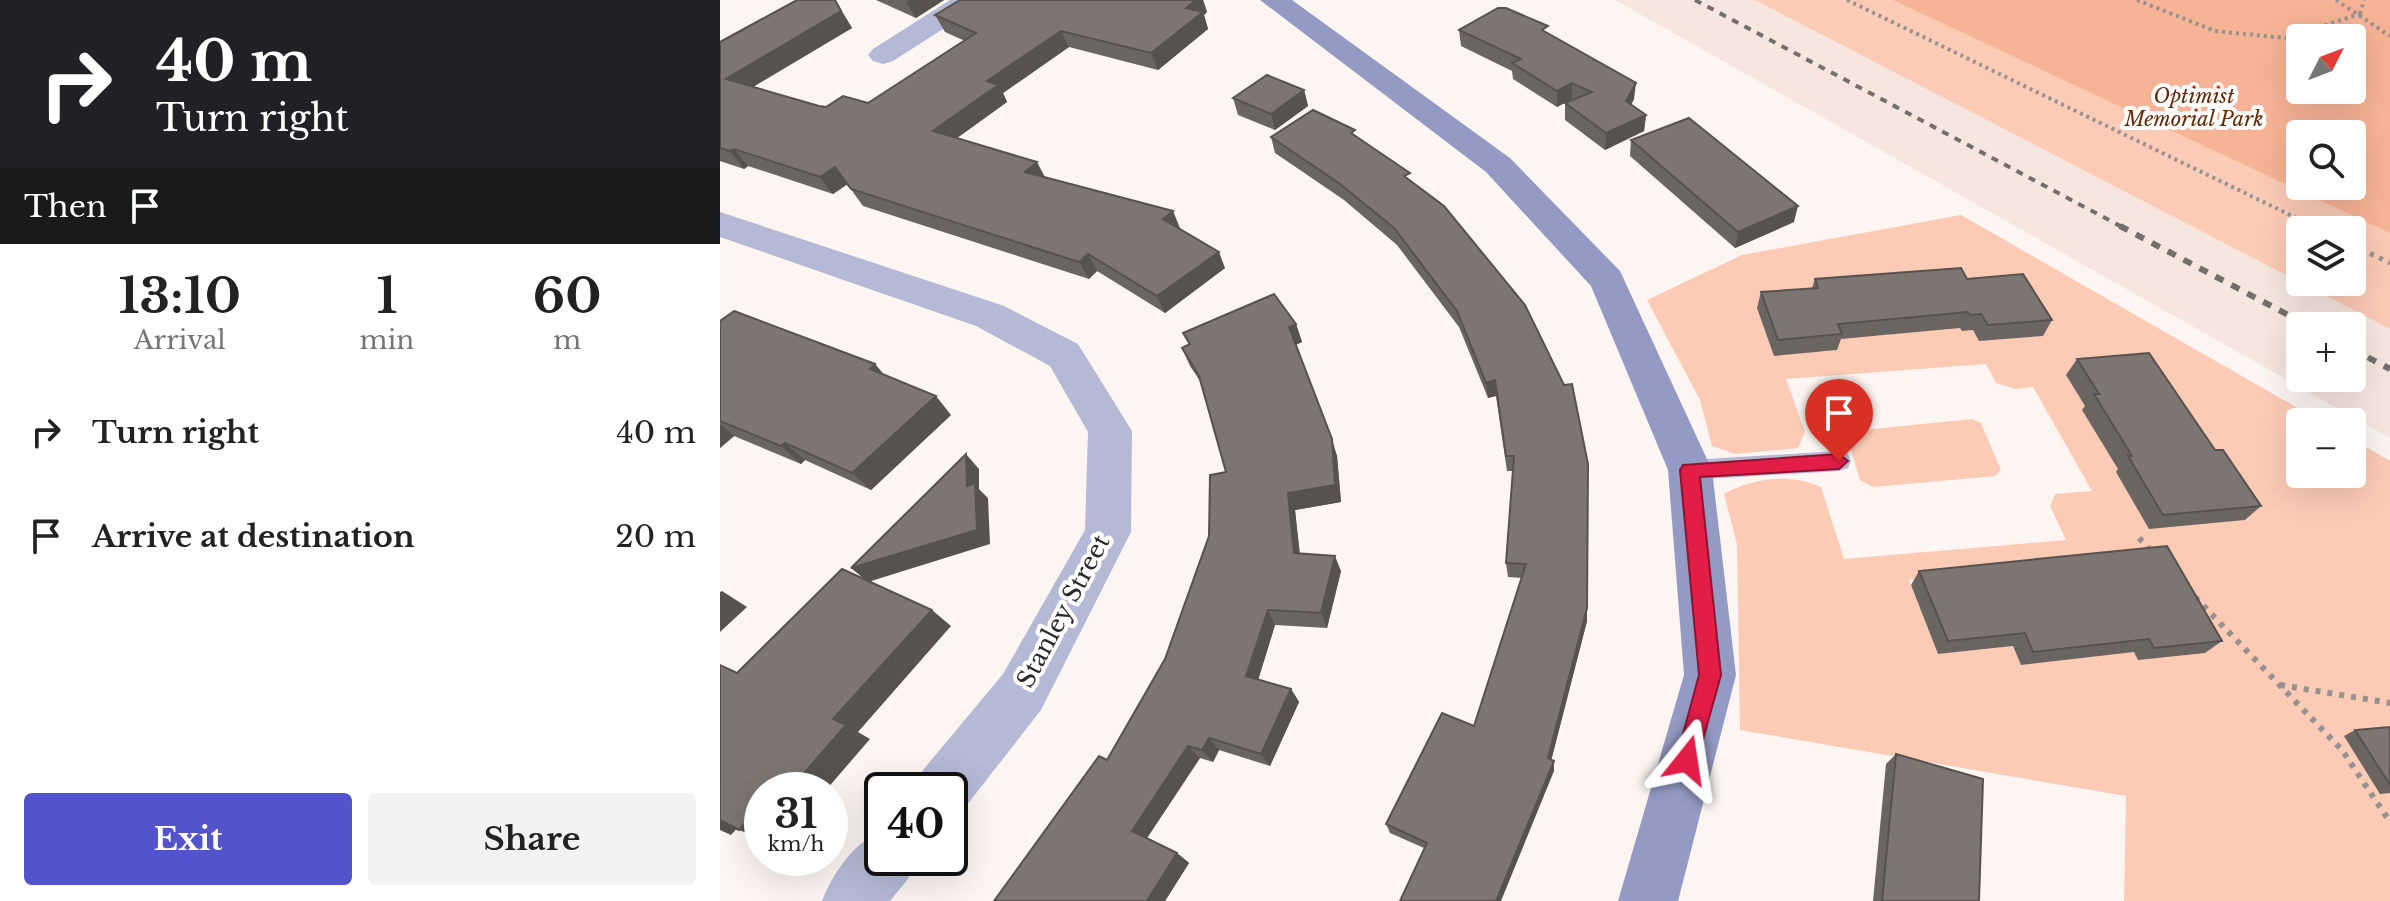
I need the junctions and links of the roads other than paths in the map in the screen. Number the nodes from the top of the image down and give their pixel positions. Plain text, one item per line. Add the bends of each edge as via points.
1 (969, 0) edge
2 (1274, 0) edge
3 (883, 55) dead end
4 (720, 224) edge
5 (1839, 461) dead end
6 (1690, 470) junction
7 (958, 772) edge
8 (872, 876) edge
9 (852, 901) edge
10 (1648, 901) edge

1 - 3 street
2 - 6 street via 1498,165 1607,280
4 - 7 street, Stanley Street via 990,316 1064,355 1110,431 1108,532 1022,692
5 - 6 lane
6 - 10 street via 1710,675
8 - 9 street

